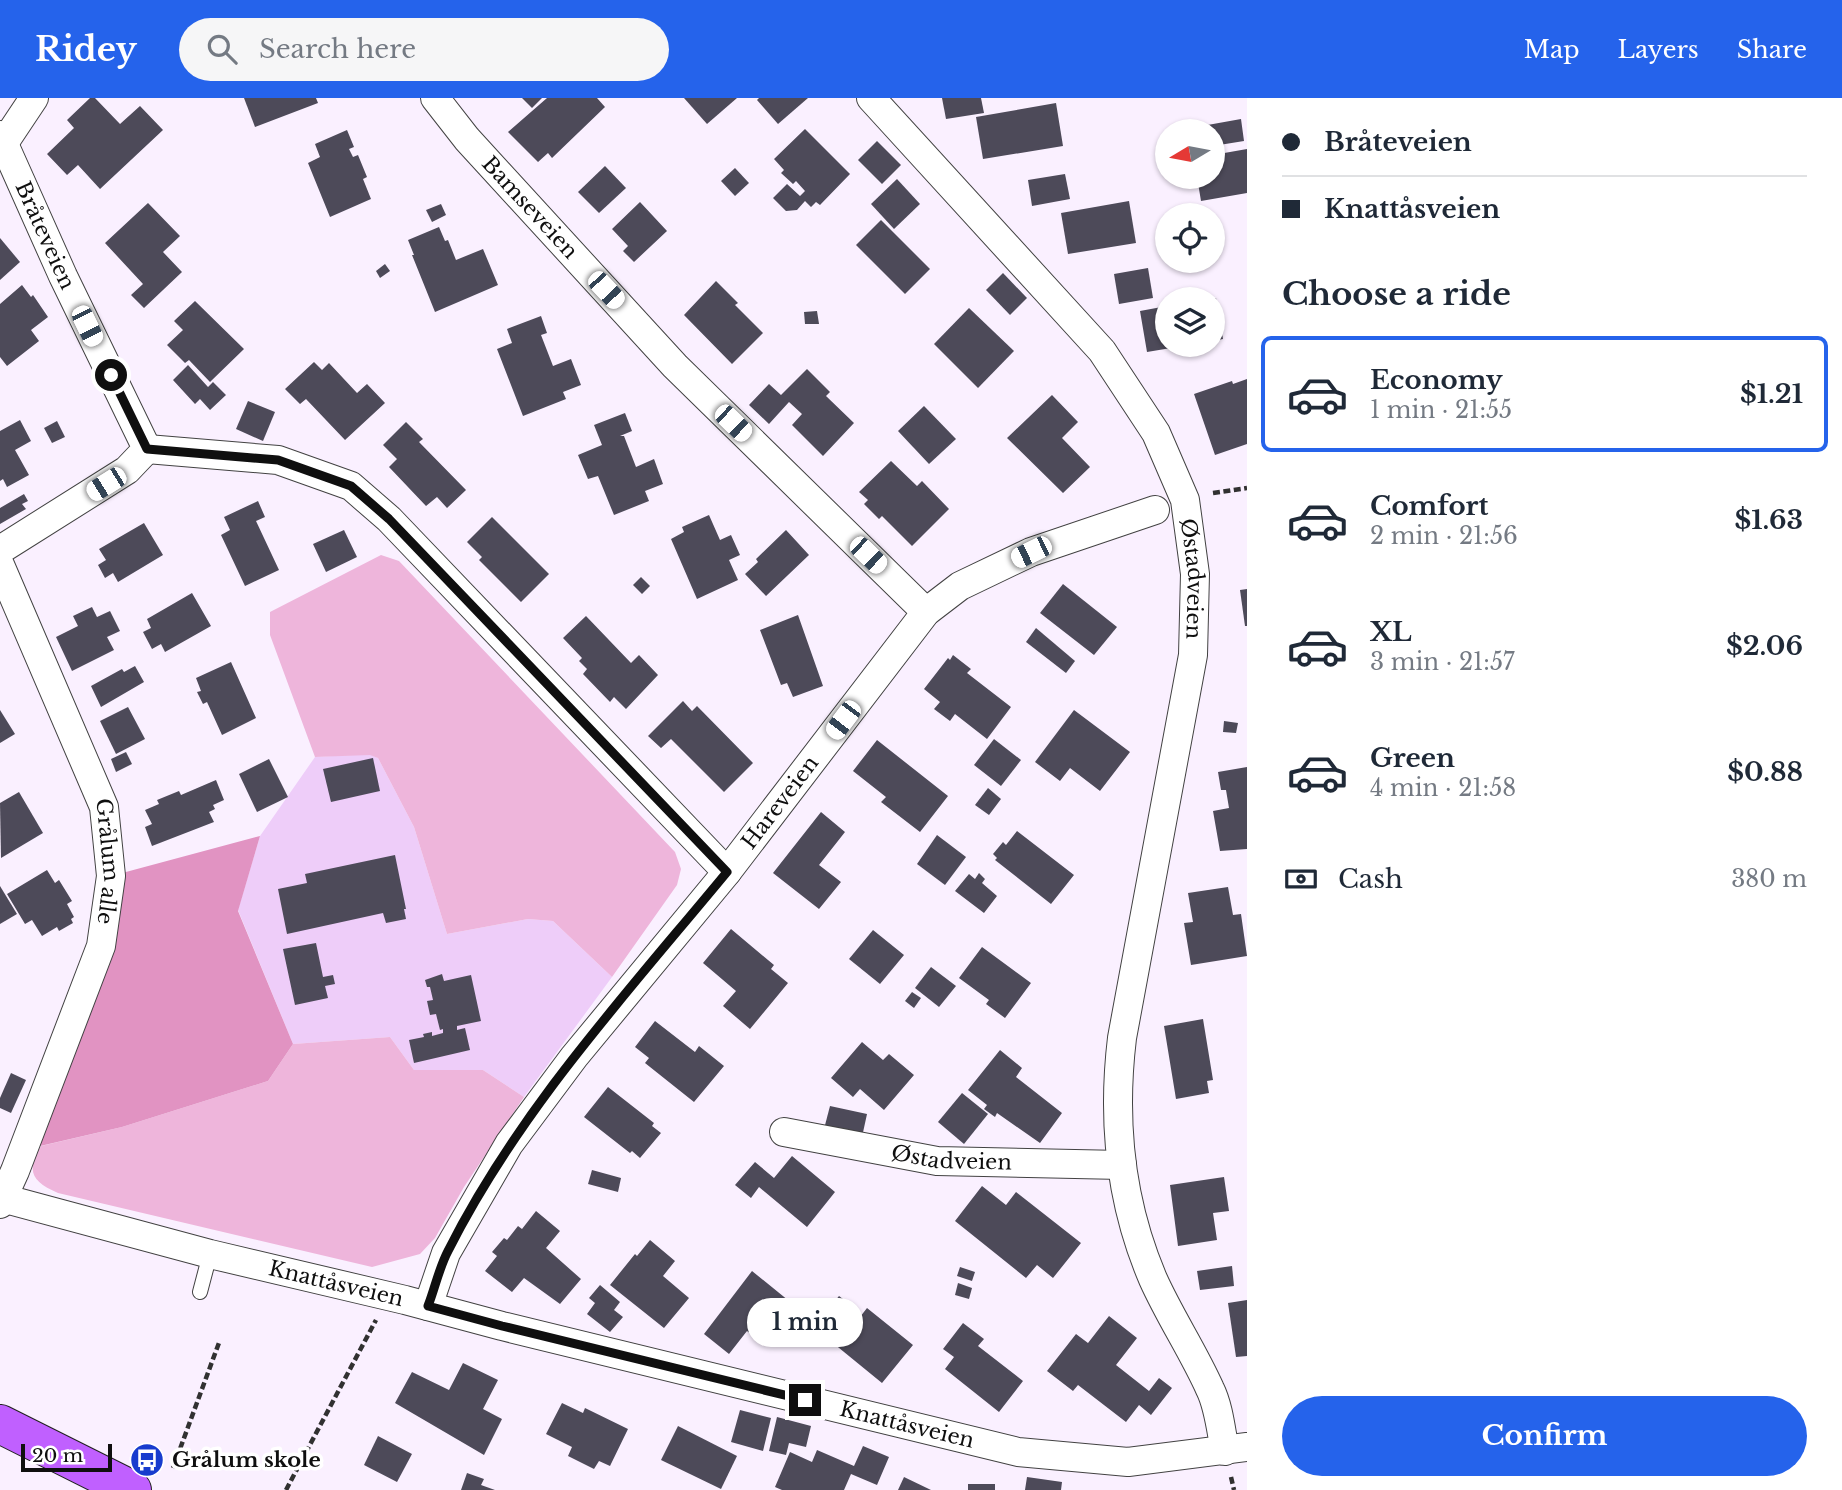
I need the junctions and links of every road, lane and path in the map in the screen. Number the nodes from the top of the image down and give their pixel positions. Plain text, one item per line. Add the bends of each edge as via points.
1 (34, 98) edge
2 (435, 98) edge
3 (871, 98) edge
4 (2, 139) edge
5 (147, 449) junction
6 (1154, 510) dead end
7 (0, 550) edge
8 (0, 565) edge
9 (926, 611) junction
10 (727, 872) junction
11 (785, 1132) dead end
12 (8, 1162) edge
13 (1122, 1165) junction
14 (1, 1201) edge
15 (210, 1254) junction
16 (201, 1292) dead end
17 (388, 1296) junction
18 (428, 1306) junction
19 (220, 1340) dead end
20 (0, 1424) edge
21 (1236, 1449) edge
22 (173, 1468) dead end
23 (132, 1490) edge
24 (286, 1490) edge

1 - 4 street
2 - 9 street, Bamseveien via 467,139 675,366
3 - 13 street, Østadveien via 1102,351 1156,433 1185,500 1195,574 1193,655 1122,1038 1116,1084
4 - 5 street, Bråteveien
5 - 7 street via 127,470
5 - 10 street via 278,460 351,486 389,519
6 - 9 street, Hareveien via 1031,552 960,586
8 - 12 street, Grålum alle via 104,807 111,876 101,946
9 - 10 street, Hareveien
10 - 18 street, Hareveien via 574,1057 509,1144 446,1253
11 - 13 street, Østadveien via 937,1161
12 - 14 street, Grålum alle
13 - 21 street, Østadveien via 1134,1227 1153,1279 1212,1391
14 - 15 street, Knattåsveien
15 - 16 lane
15 - 17 street, Knattåsveien
17 - 18 street, Knattåsveien
17 - 24 path
18 - 21 street, Knattåsveien via 1018,1452 1128,1462
19 - 22 path
20 - 23 main road

